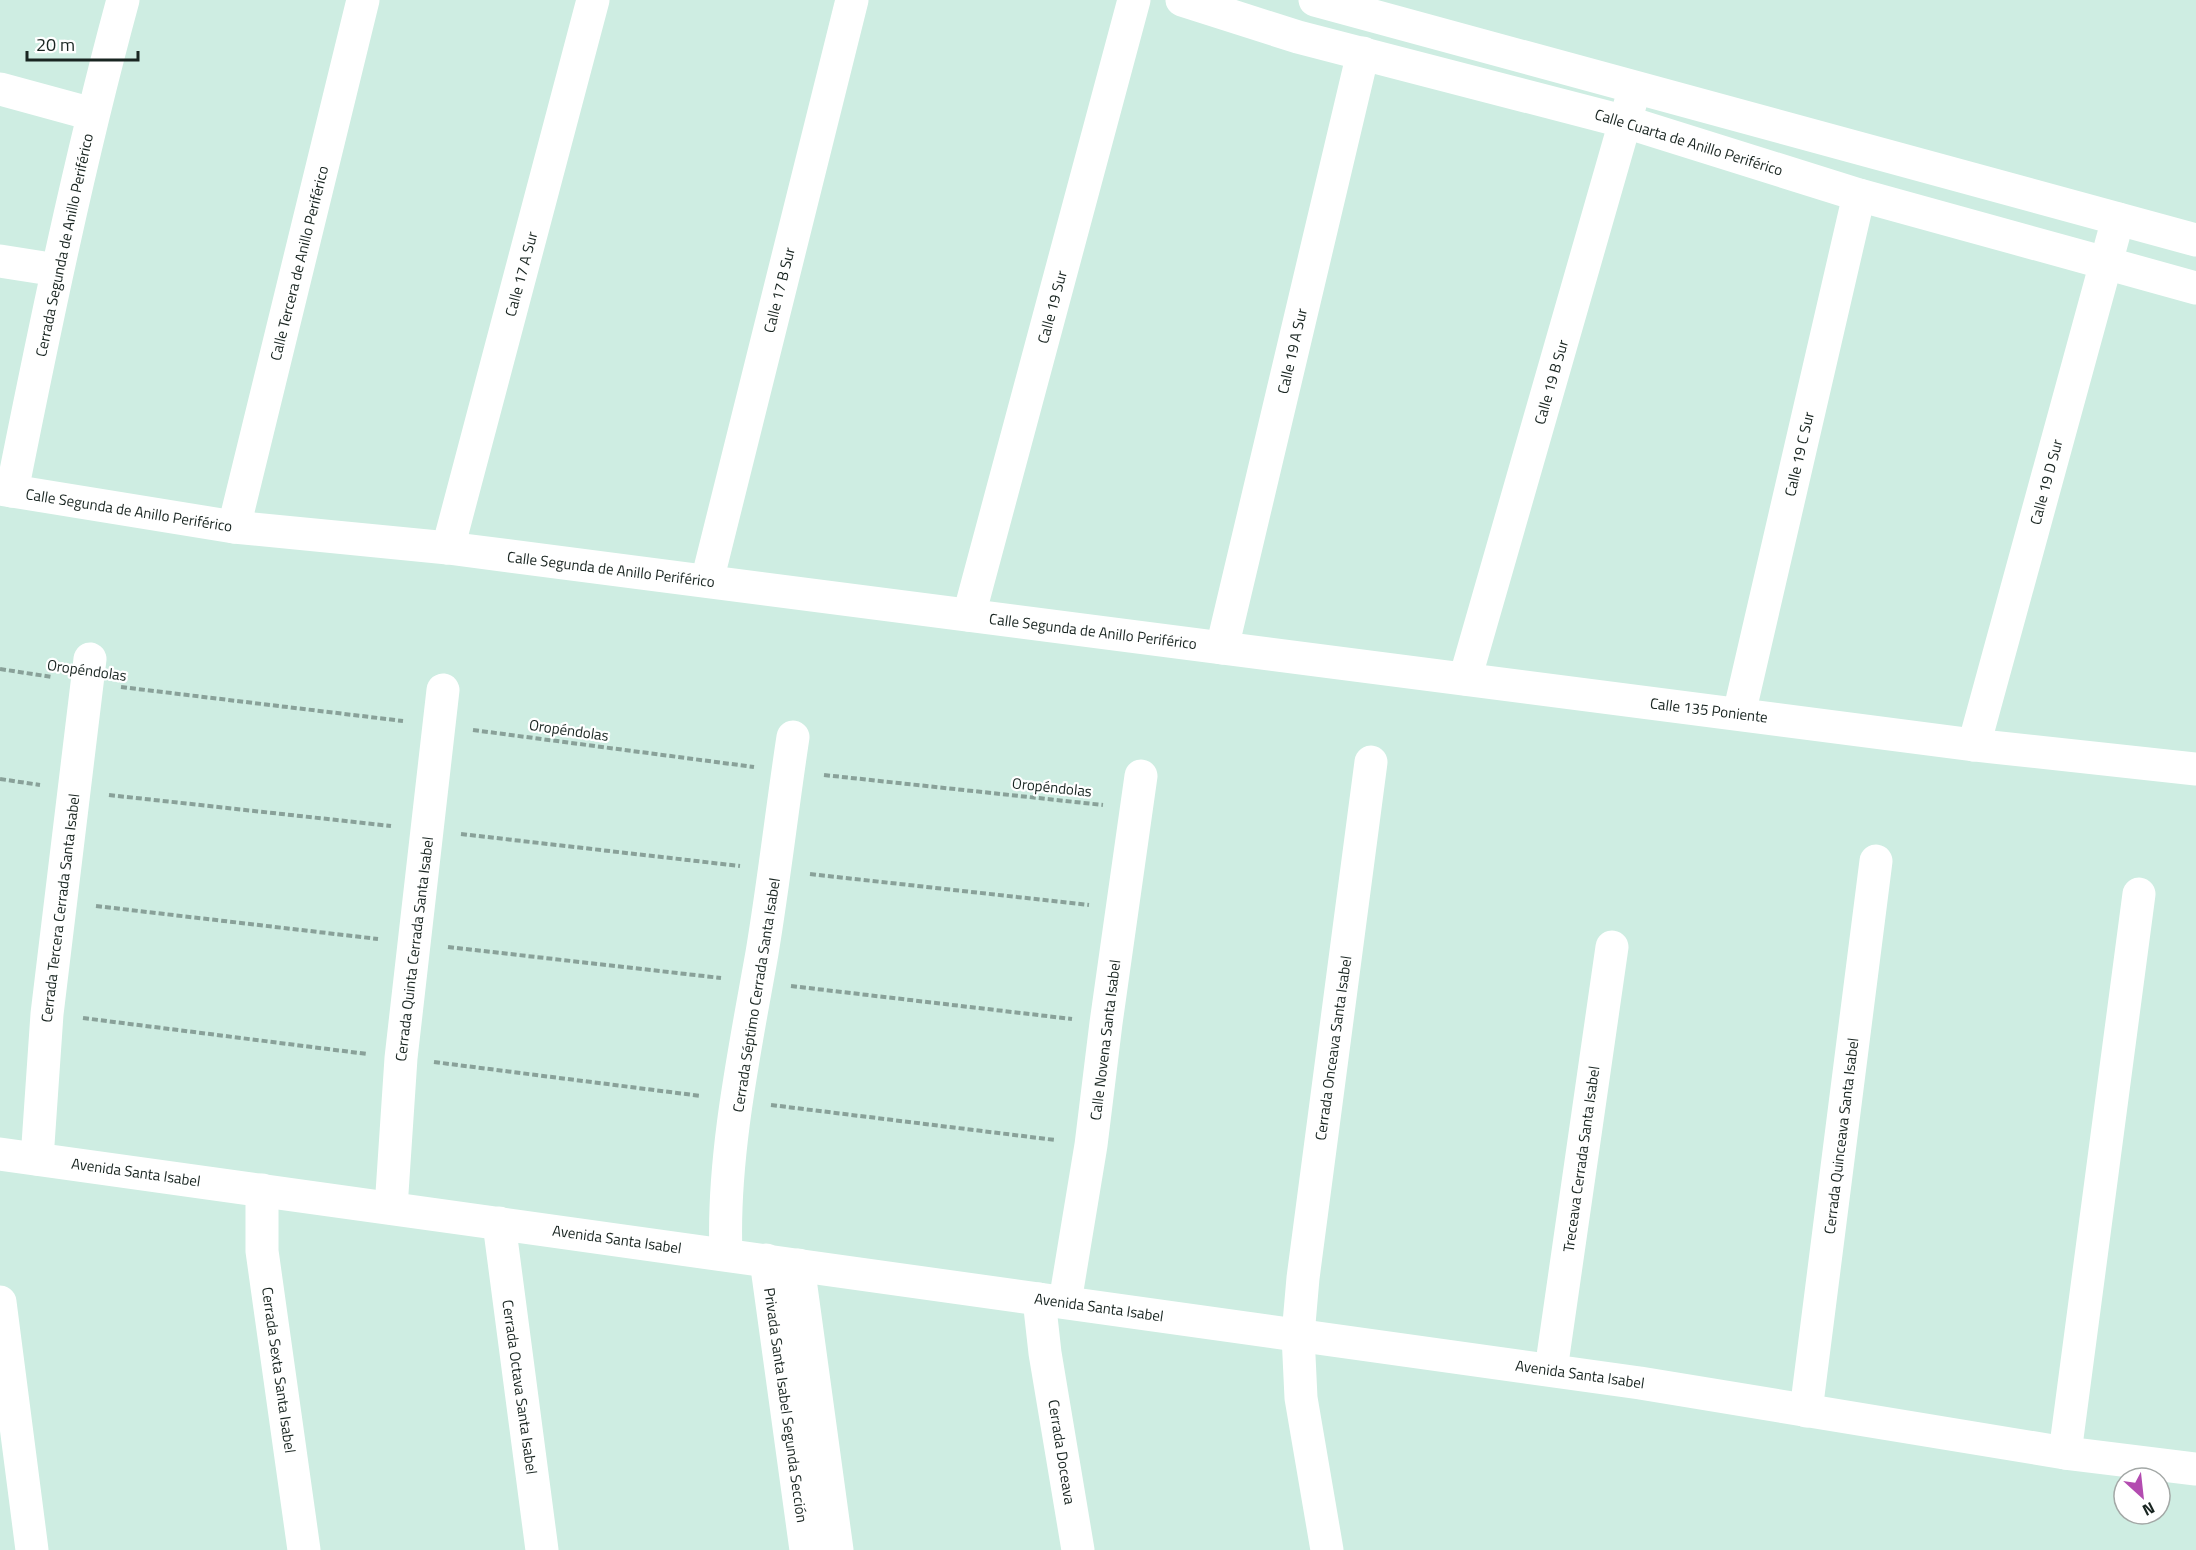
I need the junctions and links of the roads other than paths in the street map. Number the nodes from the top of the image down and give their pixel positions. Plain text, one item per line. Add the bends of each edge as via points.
1 (123, 0) edge
2 (363, 0) edge
3 (593, 0) edge
4 (852, 0) edge
5 (1134, 0) edge
6 (1182, 0) edge
7 (1315, 0) edge
8 (1363, 53) junction
9 (1635, 86) junction
10 (0, 89) edge
11 (92, 114) junction
12 (1626, 122) junction
13 (1859, 195) junction
14 (2118, 219) junction
15 (2196, 240) edge
16 (0, 261) edge
17 (2105, 264) junction
18 (57, 270) junction
19 (2196, 288) edge
20 (6, 490) edge
21 (234, 527) junction
22 (448, 548) junction
23 (706, 581) junction
24 (969, 615) junction
25 (1222, 648) junction
26 (88, 671) road end
27 (1465, 679) junction
28 (443, 690) dead end
29 (1739, 714) junction
30 (793, 737) dead end
31 (1974, 745) junction
32 (1371, 762) dead end
33 (2196, 769) edge
34 (1141, 776) dead end
35 (1876, 861) dead end
36 (2139, 894) dead end
37 (1612, 947) dead end
38 (0, 1154) edge
39 (37, 1158) junction
40 (262, 1190) junction
41 (392, 1208) junction
42 (499, 1223) junction
43 (726, 1254) junction
44 (766, 1260) junction
45 (798, 1265) junction
46 (1052, 1300) junction
47 (0, 1302) edge
48 (1298, 1335) junction
49 (1551, 1370) junction
50 (1806, 1411) junction
51 (2065, 1453) junction
52 (2196, 1469) edge
53 (32, 1550) edge
54 (304, 1550) edge
55 (542, 1550) edge
56 (806, 1550) edge
57 (837, 1550) edge
58 (1078, 1550) edge
59 (1327, 1550) edge

1 - 11 street, Cerrada Segunda de Anillo Periférico
2 - 21 street, Calle Tercera de Anillo Periférico
3 - 22 street, Calle 17 A Sur
4 - 23 street, Calle 17 B Sur
5 - 24 street, Calle 19 Sur
6 - 8 street, Calle Cuarta de Anillo Periférico
7 - 9 street
8 - 12 street, Calle Cuarta de Anillo Periférico
8 - 25 street, Calle 19 A Sur
9 - 12 street, Calle 19 B Sur
9 - 14 street
10 - 11 street
11 - 18 street, Cerrada Segunda de Anillo Periférico
12 - 13 street, Calle Cuarta de Anillo Periférico
12 - 27 street, Calle 19 B Sur
13 - 17 street, Calle Cuarta de Anillo Periférico
13 - 29 street, Calle 19 C Sur
14 - 15 street
14 - 17 street, Calle 19 D Sur
16 - 18 street
17 - 19 street, Calle Cuarta de Anillo Periférico
17 - 31 street, Calle 19 D Sur
18 - 20 street, Cerrada Segunda de Anillo Periférico
20 - 21 street, Calle Segunda de Anillo Periférico
21 - 22 street, Calle Segunda de Anillo Periférico
22 - 23 street, Calle Segunda de Anillo Periférico
23 - 24 street, Calle Segunda de Anillo Periférico
24 - 25 street, Calle Segunda de Anillo Periférico
25 - 27 street, Calle 135 Poniente
26 - 39 street, Cerrada Tercera Cerrada Santa Isabel via 47,1014
27 - 29 street, Calle 135 Poniente
28 - 41 street, Cerrada Quinta Cerrada Santa Isabel via 401,1058
29 - 31 street, Calle 135 Poniente
30 - 43 street, Cerrada Séptimo Cerrada Santa Isabel via 776,870 738,1100 725,1215
31 - 33 street, Calle 135 Poniente
32 - 48 street, Cerrada Onceava Santa Isabel
34 - 46 street, Calle Novena Santa Isabel via 1091,1145
35 - 50 street, Cerrada Quinceava Santa Isabel
36 - 51 street
37 - 49 street, Treceava Cerrada Santa Isabel
38 - 39 street, Avenida Santa Isabel
39 - 40 street, Avenida Santa Isabel
40 - 41 street, Avenida Santa Isabel
40 - 54 street, Cerrada Sexta Santa Isabel via 262,1251
41 - 42 street, Avenida Santa Isabel
42 - 43 street, Avenida Santa Isabel
42 - 55 street, Cerrada Octava Santa Isabel
43 - 44 street, Avenida Santa Isabel
44 - 45 street, Avenida Santa Isabel
44 - 56 street, Privada Santa Isabel Segunda Sección
45 - 46 street, Avenida Santa Isabel
45 - 57 street, Privada Santa Isabel Segunda Sección
46 - 48 street, Avenida Santa Isabel
46 - 58 street, Cerrada Doceava via 1045,1353
47 - 53 street
48 - 49 street, Avenida Santa Isabel
48 - 59 street, Cerrada Onceava Santa Isabel via 1301,1398
49 - 50 street, Avenida Santa Isabel
50 - 51 street, Avenida Santa Isabel
51 - 52 street, Avenida Santa Isabel

